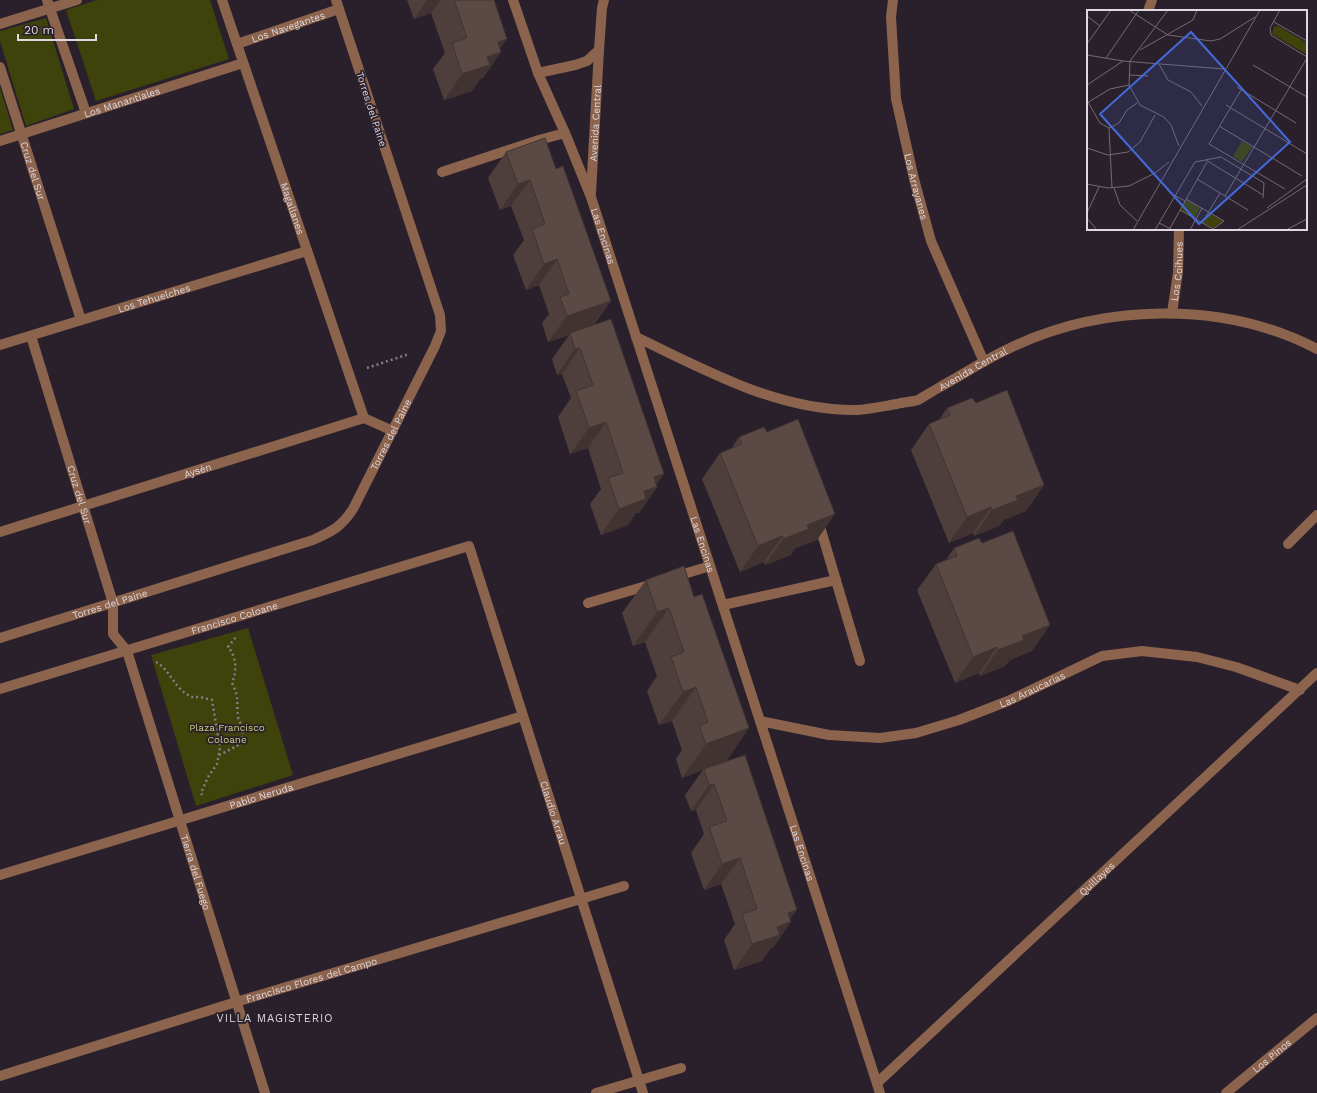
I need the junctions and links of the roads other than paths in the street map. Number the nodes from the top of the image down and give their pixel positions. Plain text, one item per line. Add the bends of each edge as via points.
1 (77, 0) edge
2 (222, 0) edge
3 (513, 0) edge
4 (604, 0) edge
5 (893, 0) edge
6 (1152, 0) edge
7 (48, 4) edge
8 (338, 5) edge
9 (1148, 10) edge
10 (0, 24) edge
11 (237, 44) junction
12 (599, 50) junction
13 (243, 63) junction
14 (0, 67) edge
15 (538, 72) junction
16 (86, 113) junction
17 (565, 133) junction
18 (21, 134) junction
19 (0, 141) edge
20 (442, 172) dead end
21 (591, 197) junction
22 (1179, 230) edge
23 (307, 251) junction
24 (1172, 313) junction
25 (81, 320) junction
26 (31, 336) junction
27 (636, 337) junction
28 (0, 345) edge
29 (1317, 349) edge
30 (984, 362) junction
31 (364, 418) junction
32 (393, 430) junction
33 (83, 506) junction
34 (816, 512) edge
35 (1317, 515) edge
36 (0, 532) edge
37 (1288, 544) dead end
38 (469, 546) joint
39 (710, 566) junction
40 (836, 580) junction
41 (113, 603) junction
42 (588, 603) dead end
43 (723, 605) junction
44 (0, 638) edge
45 (127, 651) junction
46 (860, 661) dead end
47 (1317, 674) edge
48 (0, 689) edge
49 (1300, 690) junction
50 (523, 716) junction
51 (760, 721) junction
52 (180, 821) junction
53 (0, 875) edge
54 (624, 886) dead end
55 (581, 899) junction
56 (236, 1002) junction
57 (1317, 1018) edge
58 (681, 1068) dead end
59 (0, 1076) edge
60 (639, 1080) junction
61 (878, 1088) edge
62 (265, 1093) edge
63 (596, 1093) edge
64 (643, 1093) edge
65 (1226, 1093) edge

1 - 7 street
2 - 11 street, Magallanes
3 - 15 street, Las Encinas
4 - 12 street, Avenida Central
5 - 30 street, Los Arrayanes via 890,18 896,99 914,179 931,241
6 - 9 street
7 - 10 street
7 - 16 street
8 - 11 street, Los Navegantes
8 - 32 street, Torres del Paine via 440,314 441,330 435,346
11 - 13 street, Magallanes
12 - 15 street via 587,61
12 - 21 street, Avenida Central
13 - 16 street, Los Manantiales
13 - 23 street, Magallanes
14 - 18 street, Cruz del Sur
15 - 17 street, Las Encinas
16 - 18 street, Los Manantiales
17 - 20 street
17 - 21 street, Las Encinas
18 - 19 street, Los Manantiales
18 - 25 street, Cruz del Sur
21 - 27 street, Las Encinas
22 - 24 street, Los Coihues via 1178,272
23 - 25 street, Los Tehuelches
23 - 31 street, Magallanes
24 - 29 street, Avenida Central via 1208,316 1243,323 1278,332
24 - 30 street, Avenida Central via 1119,316 1082,322 1030,340
25 - 26 street, Los Tehuelches
26 - 28 street, Los Tehuelches
26 - 33 street, Cruz del Sur
27 - 30 street, Avenida Central via 774,398 823,409 859,410 916,400
27 - 39 street, Las Encinas
31 - 32 street
31 - 33 street, Aysén
32 - 41 street, Torres del Paine via 353,509 345,521 332,532
33 - 36 street, Aysén
33 - 41 street, Cruz del Sur
34 - 40 street
35 - 37 street
38 - 45 street, Francisco Coloane
38 - 50 street, Claudio Arrau
39 - 42 street
39 - 43 street, Las Encinas
40 - 43 street
40 - 46 street
41 - 44 street, Torres del Paine
41 - 45 street, Cruz del Sur via 113,634
43 - 51 street, Las Encinas
45 - 48 street, Francisco Coloane
45 - 52 street, Tierra del Fuego
47 - 49 street, Quillayes
49 - 51 street, Las Araucarias via 1236,667 1197,657 1142,651 1102,656 1008,701 916,733 880,738 829,735
49 - 61 street, Quillayes
50 - 52 street, Pablo Neruda
50 - 55 street, Claudio Arrau
51 - 61 street, Las Encinas
52 - 53 street, Pablo Neruda
52 - 56 street, Tierra del Fuego
54 - 55 street, Francisco Flores del Campo
55 - 56 street, Francisco Flores del Campo
55 - 60 street, Claudio Arrau
56 - 59 street, Francisco Flores del Campo
56 - 62 street, Tierra del Fuego
57 - 65 street, Los Pinos
58 - 60 street
60 - 63 street
60 - 64 street, Claudio Arrau

